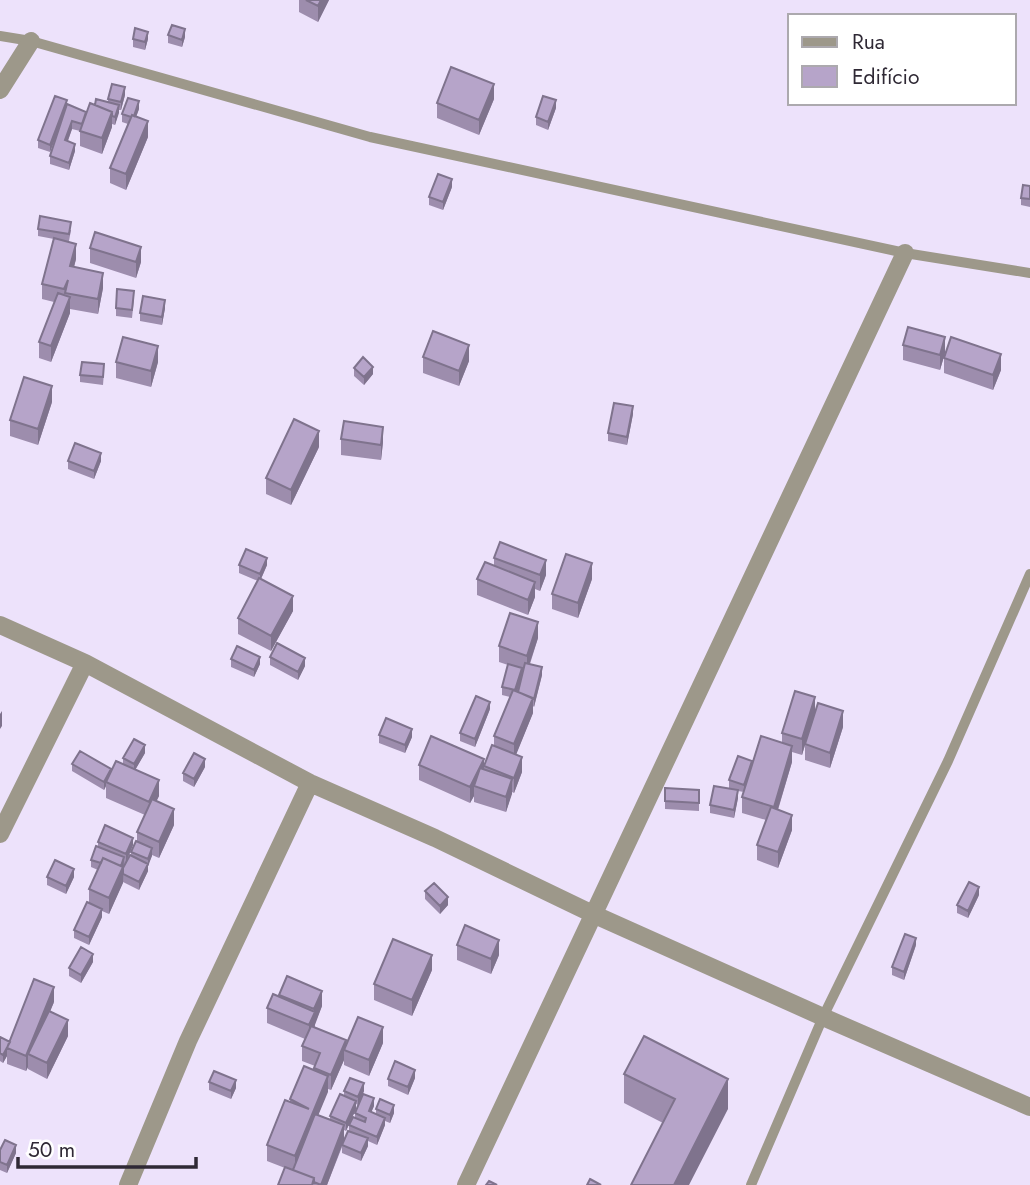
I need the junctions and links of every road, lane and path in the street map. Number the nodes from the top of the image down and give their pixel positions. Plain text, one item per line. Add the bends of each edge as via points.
1 (0, 36) edge
2 (31, 41) junction
3 (0, 90) edge
4 (905, 253) junction
5 (1030, 273) edge
6 (1030, 574) edge
7 (0, 625) edge
8 (85, 663) junction
9 (310, 783) junction
10 (0, 834) edge
11 (595, 915) junction
12 (823, 1017) junction
13 (1030, 1107) edge
14 (128, 1185) edge
15 (466, 1185) edge
16 (751, 1185) edge

1 - 2 lane
2 - 3 street
2 - 4 lane via 370,137
4 - 5 lane
4 - 11 street
6 - 12 lane via 948,761
7 - 8 street
8 - 9 street
8 - 10 street
9 - 11 street
9 - 14 street via 188,1041
11 - 12 street
11 - 15 street
12 - 13 street
12 - 16 lane

